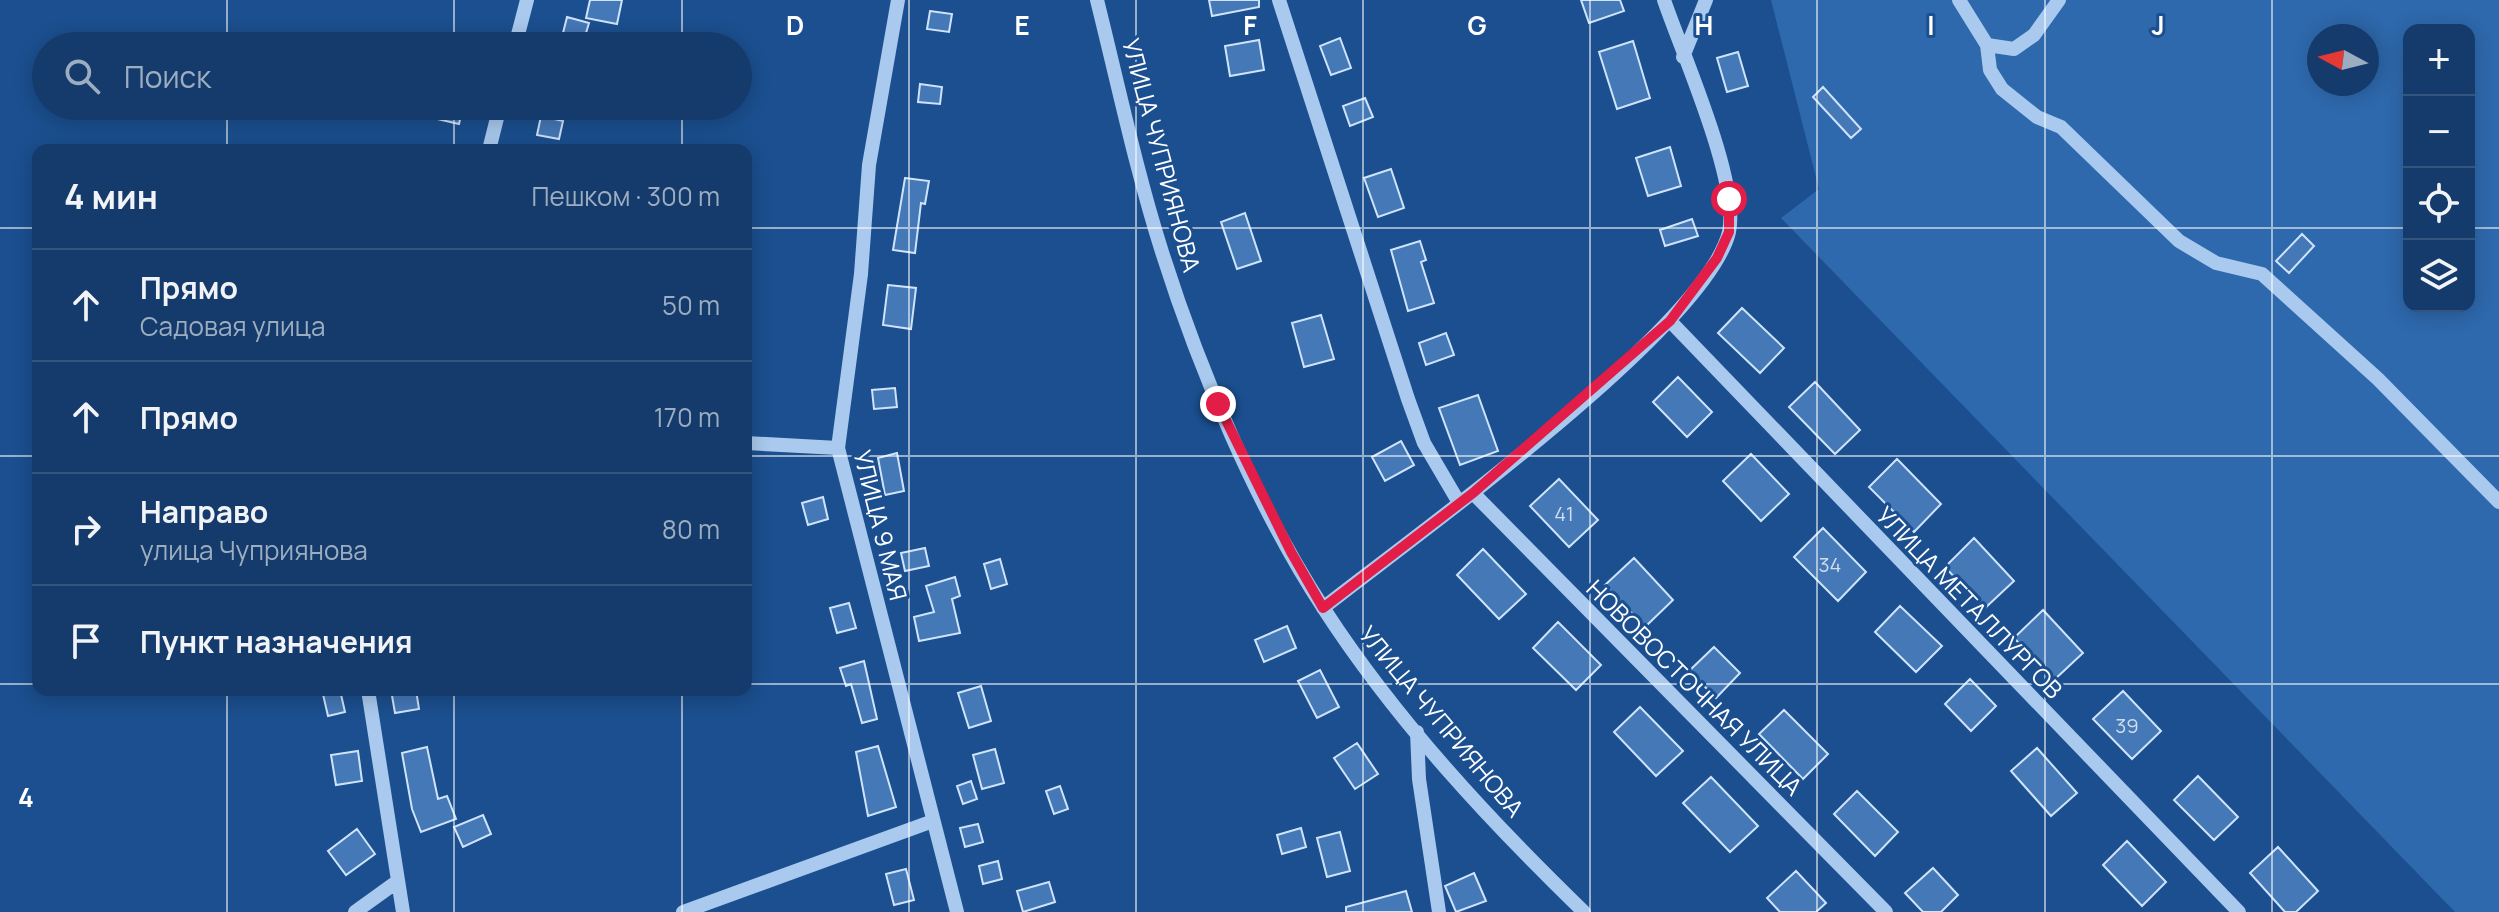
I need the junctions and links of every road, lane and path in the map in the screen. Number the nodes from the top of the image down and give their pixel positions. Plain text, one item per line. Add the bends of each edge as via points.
1 (527, 0) edge
2 (898, 0) edge
3 (1097, 0) edge
4 (1279, 0) edge
5 (1664, 0) edge
6 (1706, 0) edge
7 (1959, 0) edge
8 (2059, 0) edge
9 (519, 32) edge
10 (1987, 45) junction
11 (1683, 57) junction
12 (496, 120) edge
13 (490, 144) edge
14 (1670, 321) junction
15 (752, 443) edge
16 (838, 448) junction
17 (1473, 493) junction
18 (1458, 501) junction
19 (2499, 502) edge
20 (1323, 608) junction
21 (369, 696) edge
22 (1417, 732) junction
23 (933, 821) junction
24 (398, 881) junction
25 (355, 912) edge
26 (403, 912) edge
27 (683, 912) edge
28 (957, 912) edge
29 (1439, 912) edge
30 (1584, 912) edge
31 (1886, 912) edge
32 (2239, 912) edge

1 - 9 street
2 - 16 street, УЛИЦА 9 МАЯ via 869,165
3 - 20 street, УЛИЦА ЧУПРИЯНОВА via 1162,251 1218,404
4 - 18 street via 1408,399 1424,443
5 - 11 street
6 - 11 street
7 - 10 street
8 - 10 street via 2034,35 2014,49
10 - 19 street via 1990,70 2002,89 2037,117 2061,127 2179,241 2216,263 2262,274 2378,379
11 - 14 street via 1718,153 1729,199 1729,232 1717,258
12 - 13 street
14 - 17 street
14 - 32 street, УЛИЦА МЕТАЛЛУРГОВ
15 - 16 street
16 - 23 street, УЛИЦА 9 МАЯ
17 - 18 street
17 - 31 street, НОВОВОСТОЧНАЯ УЛИЦА
18 - 20 street
20 - 22 street, УЛИЦА ЧУПРИЯНОВА
21 - 24 street
22 - 29 street
22 - 30 street, УЛИЦА ЧУПРИЯНОВА via 1490,817
23 - 27 street
23 - 28 street, УЛИЦА 9 МАЯ
24 - 25 street
24 - 26 street

